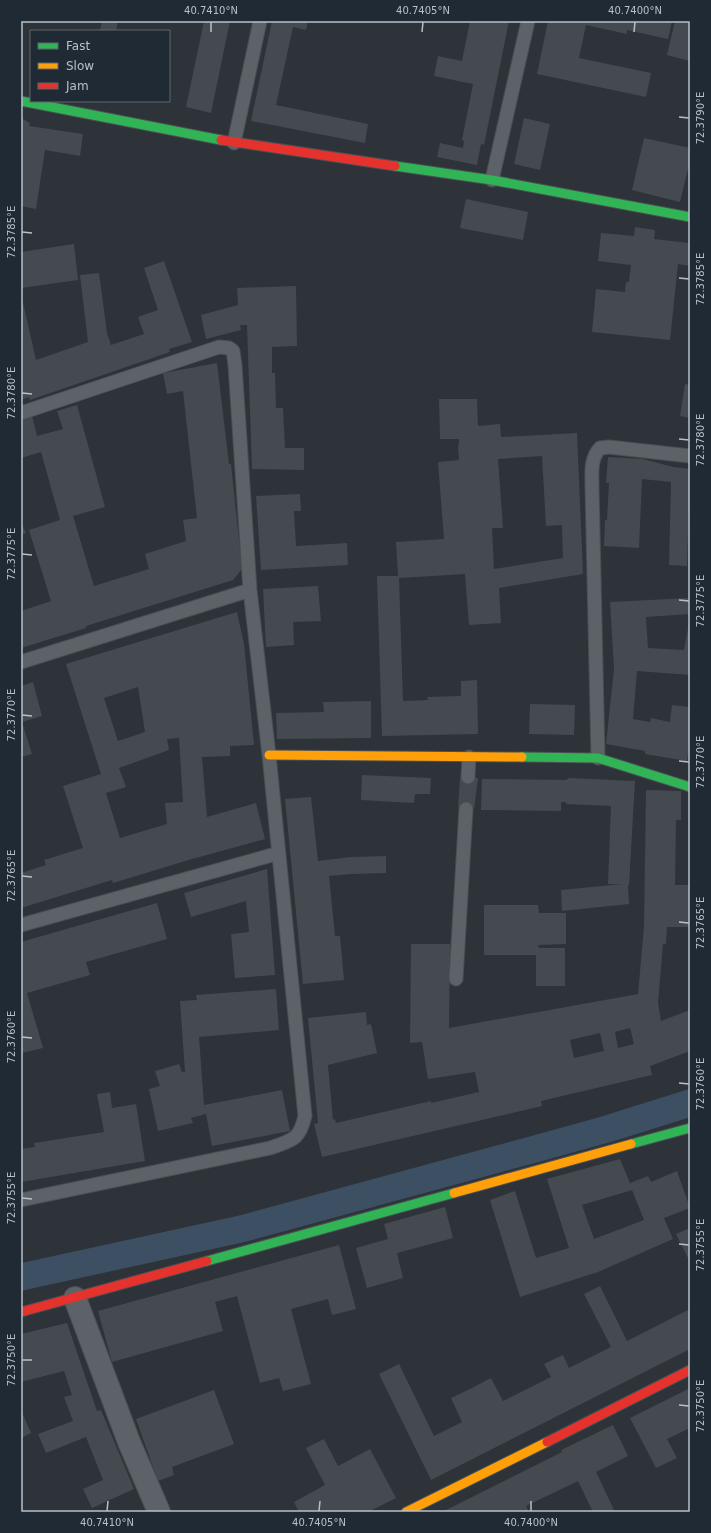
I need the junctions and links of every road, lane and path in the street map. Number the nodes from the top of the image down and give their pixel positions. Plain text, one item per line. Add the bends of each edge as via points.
1 (260, 21) edge
2 (528, 21) edge
3 (21, 101) edge
4 (234, 142) junction
5 (492, 180) junction
6 (690, 217) edge
7 (21, 413) edge
8 (690, 456) edge
9 (250, 590) junction
10 (21, 662) edge
11 (269, 756) junction
12 (470, 757) junction
13 (598, 758) junction
14 (468, 777) dead end
15 (690, 787) edge
16 (466, 808) dead end
17 (279, 853) junction
18 (21, 925) edge
19 (456, 978) dead end
20 (690, 1128) edge
21 (21, 1200) edge
22 (76, 1298) junction
23 (21, 1312) edge
24 (690, 1370) edge
25 (159, 1512) edge
26 (406, 1512) edge

1 - 4 lane
2 - 5 lane
3 - 4 street
4 - 5 street
5 - 6 street
7 - 9 lane via 220,347 233,351
8 - 13 lane via 609,447 600,448 594,455 592,466
9 - 10 lane
9 - 11 lane
11 - 12 street
11 - 17 lane
12 - 13 street
12 - 14 lane
13 - 15 street
16 - 19 lane
17 - 18 lane
17 - 21 lane via 305,1116 302,1128 294,1139 270,1148
20 - 22 street
22 - 23 street
22 - 25 street via 129,1442
24 - 26 street

